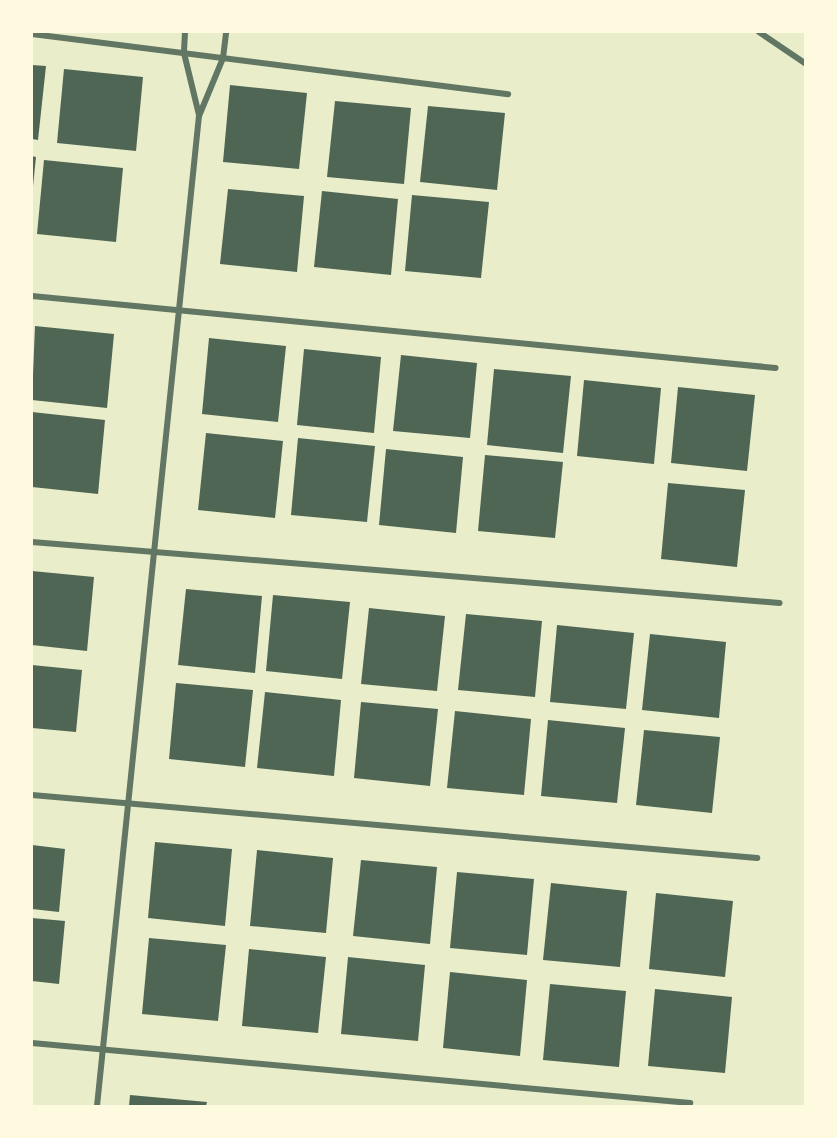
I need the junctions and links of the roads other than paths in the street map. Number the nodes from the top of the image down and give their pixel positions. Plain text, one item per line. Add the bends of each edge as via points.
1 (185, 32) edge
2 (226, 32) edge
3 (759, 32) edge
4 (32, 34) edge
5 (184, 53) junction
6 (223, 58) junction
7 (806, 64) edge
8 (508, 94) dead end
9 (199, 116) junction
10 (32, 296) edge
11 (179, 312) junction
12 (776, 368) dead end
13 (32, 542) edge
14 (154, 553) junction
15 (780, 603) dead end
16 (32, 795) edge
17 (128, 804) junction
18 (758, 858) dead end
19 (32, 1043) edge
20 (103, 1049) junction
21 (690, 1103) dead end
22 (97, 1107) edge

1 - 5 street
2 - 6 street
3 - 7 street
4 - 5 street
5 - 6 street
5 - 9 street
6 - 8 street
6 - 9 street
9 - 11 street
10 - 11 street
11 - 12 street
11 - 14 street
13 - 14 street
14 - 15 street
14 - 17 street
16 - 17 street
17 - 18 street
17 - 20 street
19 - 20 street
20 - 21 street
20 - 22 street

